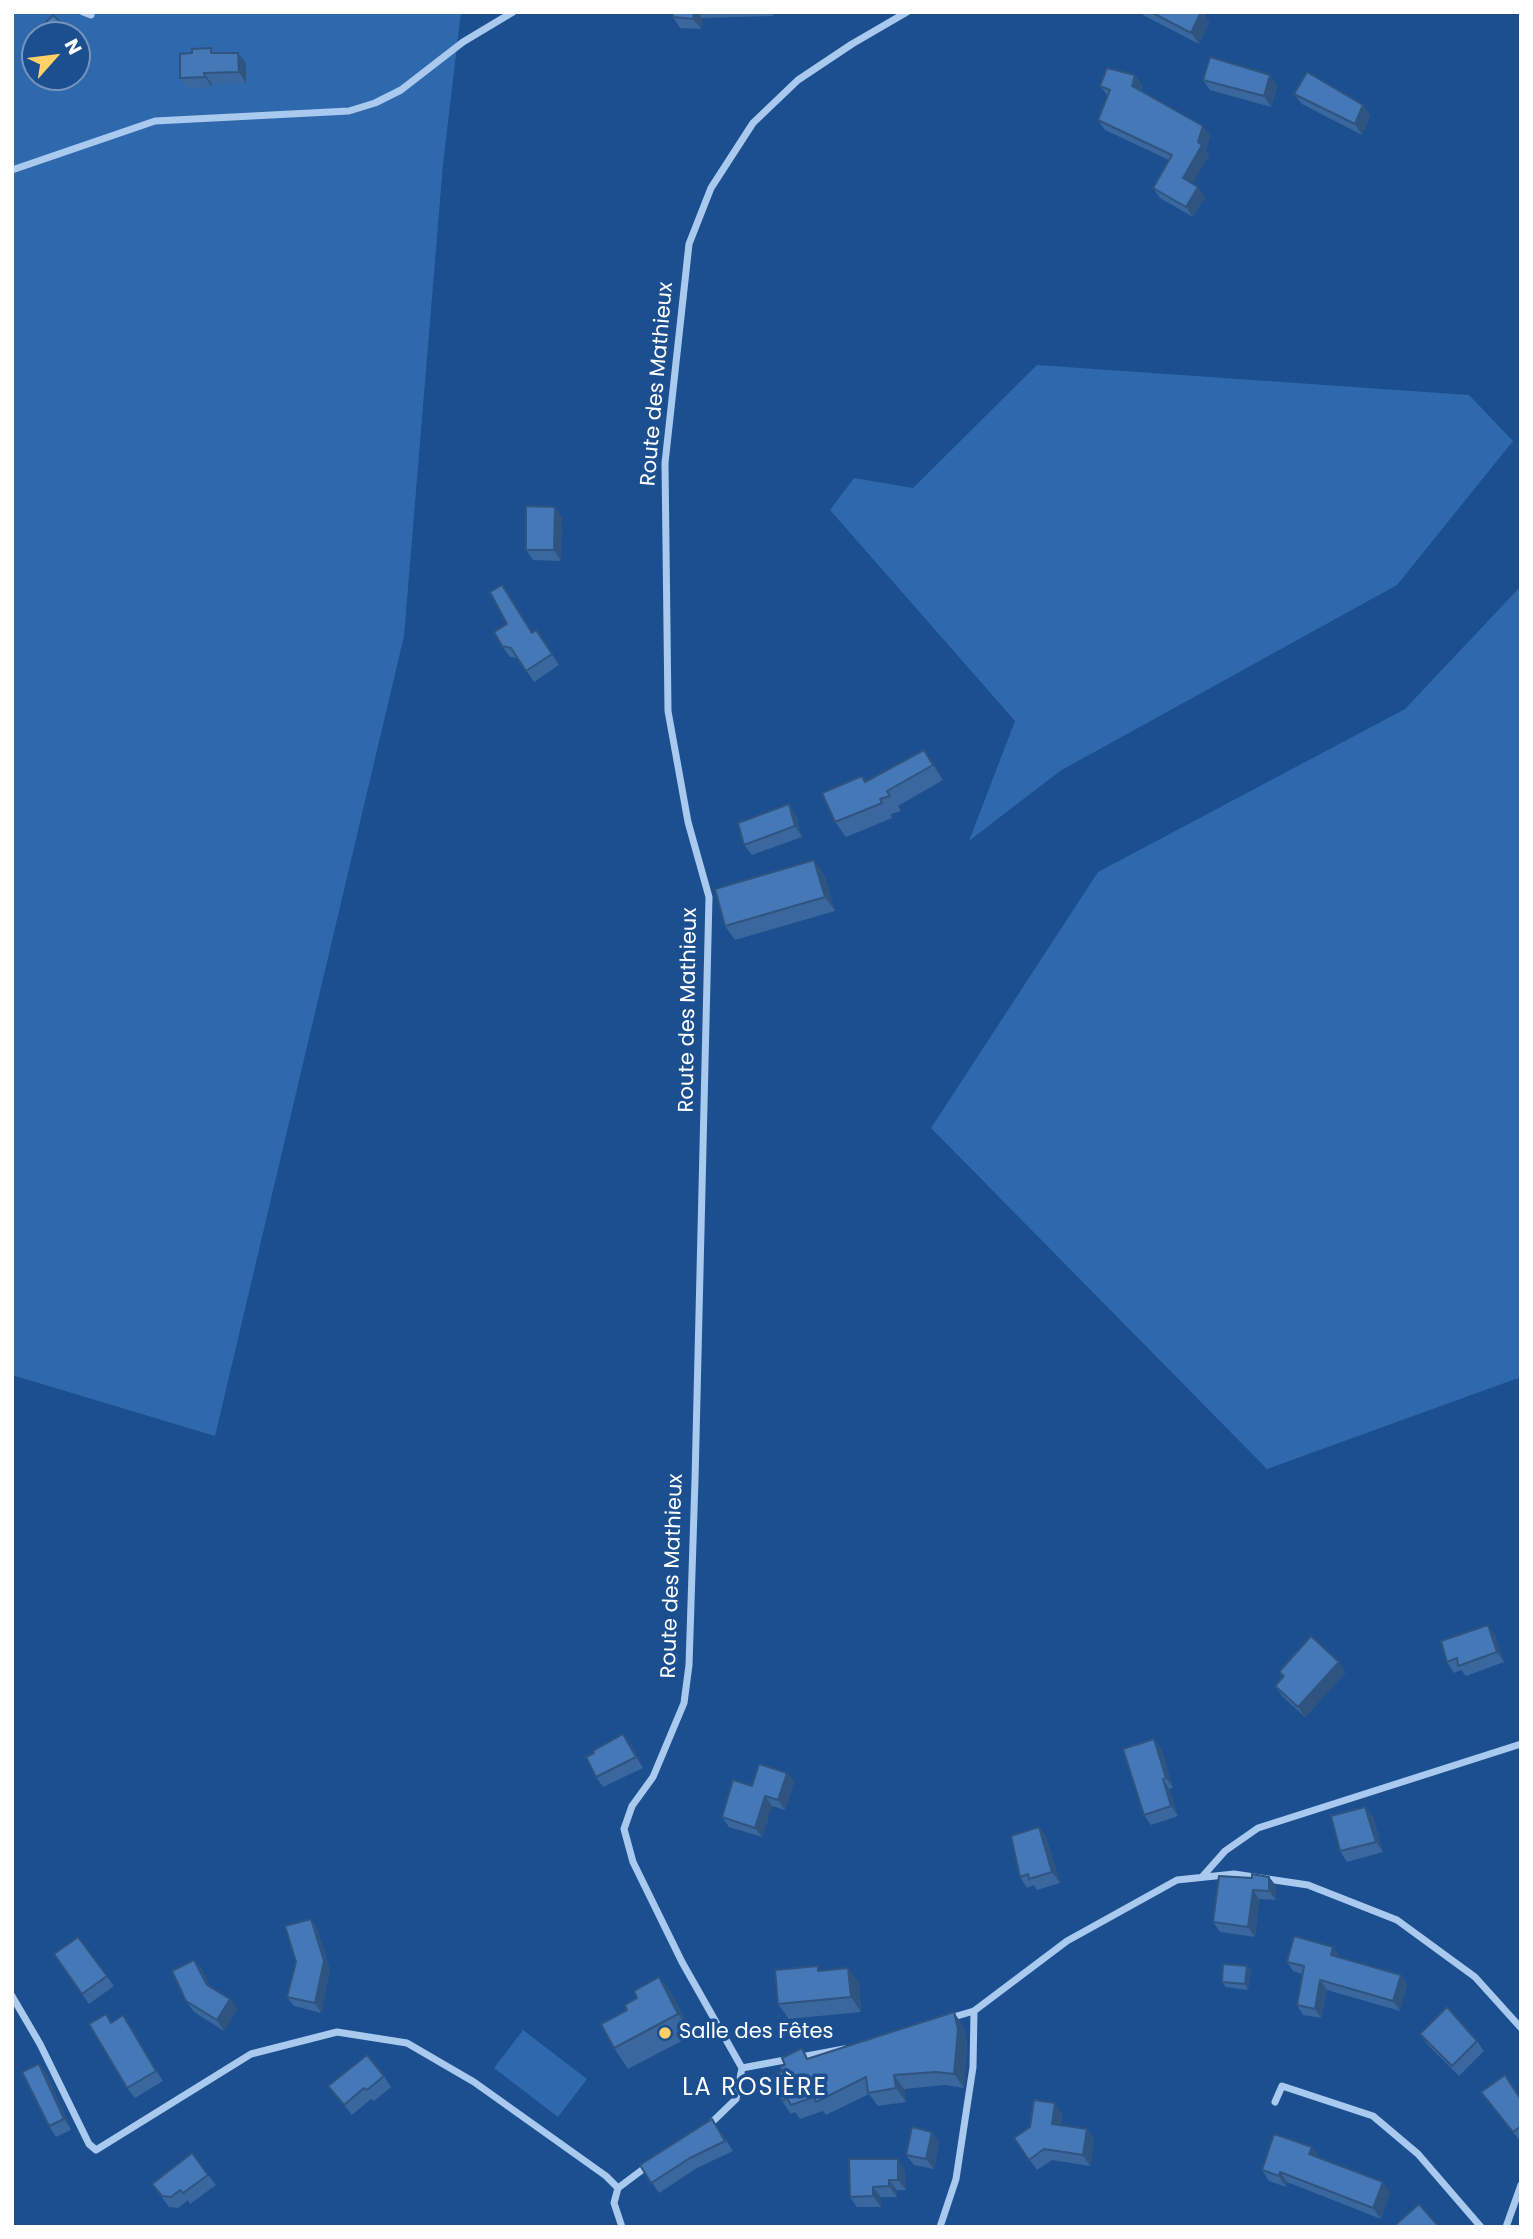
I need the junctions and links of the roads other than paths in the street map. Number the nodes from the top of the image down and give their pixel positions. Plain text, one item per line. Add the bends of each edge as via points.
1 (513, 12) edge
2 (907, 12) edge
3 (12, 170) edge
4 (1521, 1744) edge
5 (1202, 1878) junction
6 (12, 1996) edge
7 (974, 2011) junction
8 (936, 2023) edge
9 (1521, 2028) edge
10 (849, 2048) edge
11 (742, 2068) junction
12 (1275, 2102) dead end
13 (701, 2131) edge
14 (659, 2159) edge
15 (1521, 2185) edge
16 (618, 2188) junction
17 (622, 2227) edge
18 (940, 2227) edge
19 (1481, 2227) edge
20 (1506, 2227) edge

1 - 3 street via 375,103 349,111 155,121
2 - 11 street, Route des Mathieux via 798,80 753,123 711,188 689,244 664,463 668,711 688,822 709,897 690,1665 684,1703 653,1777 632,1806 624,1829 633,1863
4 - 5 street via 1258,1828 1225,1851
5 - 7 street via 1177,1880 1067,1941
5 - 9 street via 1234,1874 1308,1885 1397,1920 1475,1977
6 - 16 street via 96,2150 251,2054 337,2032 407,2043 474,2082
7 - 8 street
7 - 18 street via 973,2067 956,2179
10 - 11 street
11 - 13 street via 736,2099
12 - 19 street via 1282,2085 1373,2116 1418,2154
14 - 16 street
15 - 20 street
16 - 17 street via 614,2203

